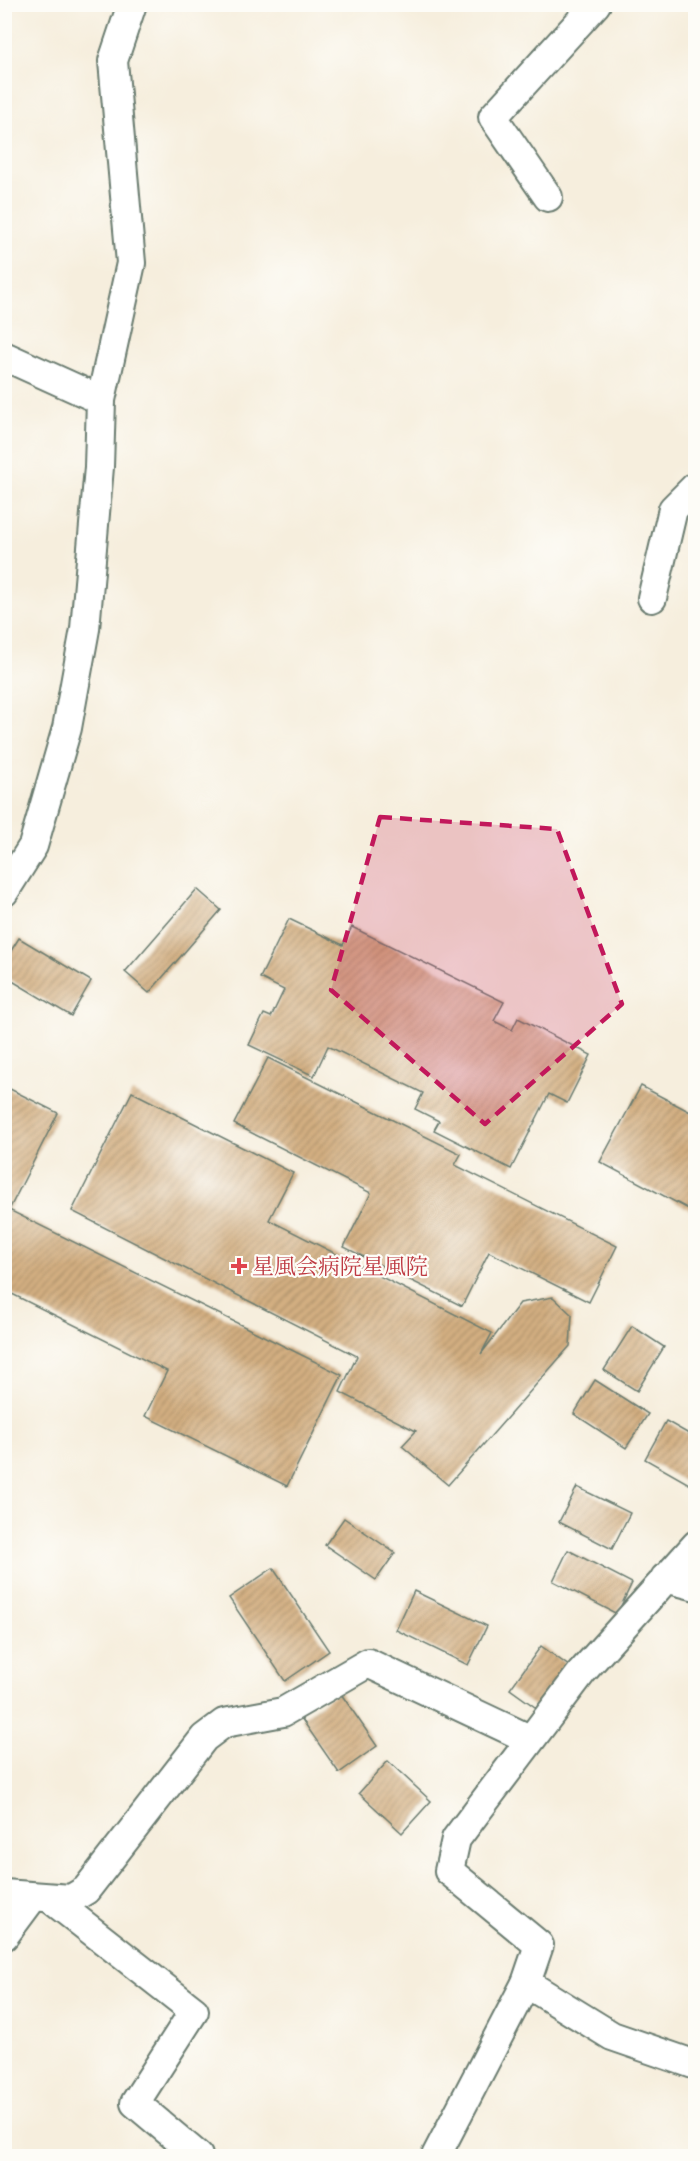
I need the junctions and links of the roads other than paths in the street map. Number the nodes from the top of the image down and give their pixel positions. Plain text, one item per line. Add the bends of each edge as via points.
1 (132, 4) edge
2 (596, 4) edge
3 (548, 197) dead end
4 (4, 356) edge
5 (101, 400) junction
6 (696, 486) edge
7 (652, 598) dead end
8 (4, 892) edge
9 (696, 1545) edge
10 (665, 1578) junction
11 (696, 1587) edge
12 (529, 1740) junction
13 (4, 1894) edge
14 (42, 1898) junction
15 (4, 1936) edge
16 (526, 1983) junction
17 (696, 2065) edge
18 (198, 2157) edge
19 (436, 2157) edge

1 - 5 street via 113,61 131,263
2 - 3 street via 493,117
4 - 5 street
5 - 8 street via 85,629 67,728 33,846
6 - 7 street via 674,509
9 - 10 street
10 - 11 street
10 - 12 street via 582,1672
12 - 14 street via 368,1663 283,1712 224,1723 204,1738 86,1890 71,1899
12 - 16 street via 456,1839 449,1871 539,1945
13 - 14 street
14 - 15 street
14 - 18 street via 194,2011 135,2103
16 - 17 street via 612,2036
16 - 19 street

